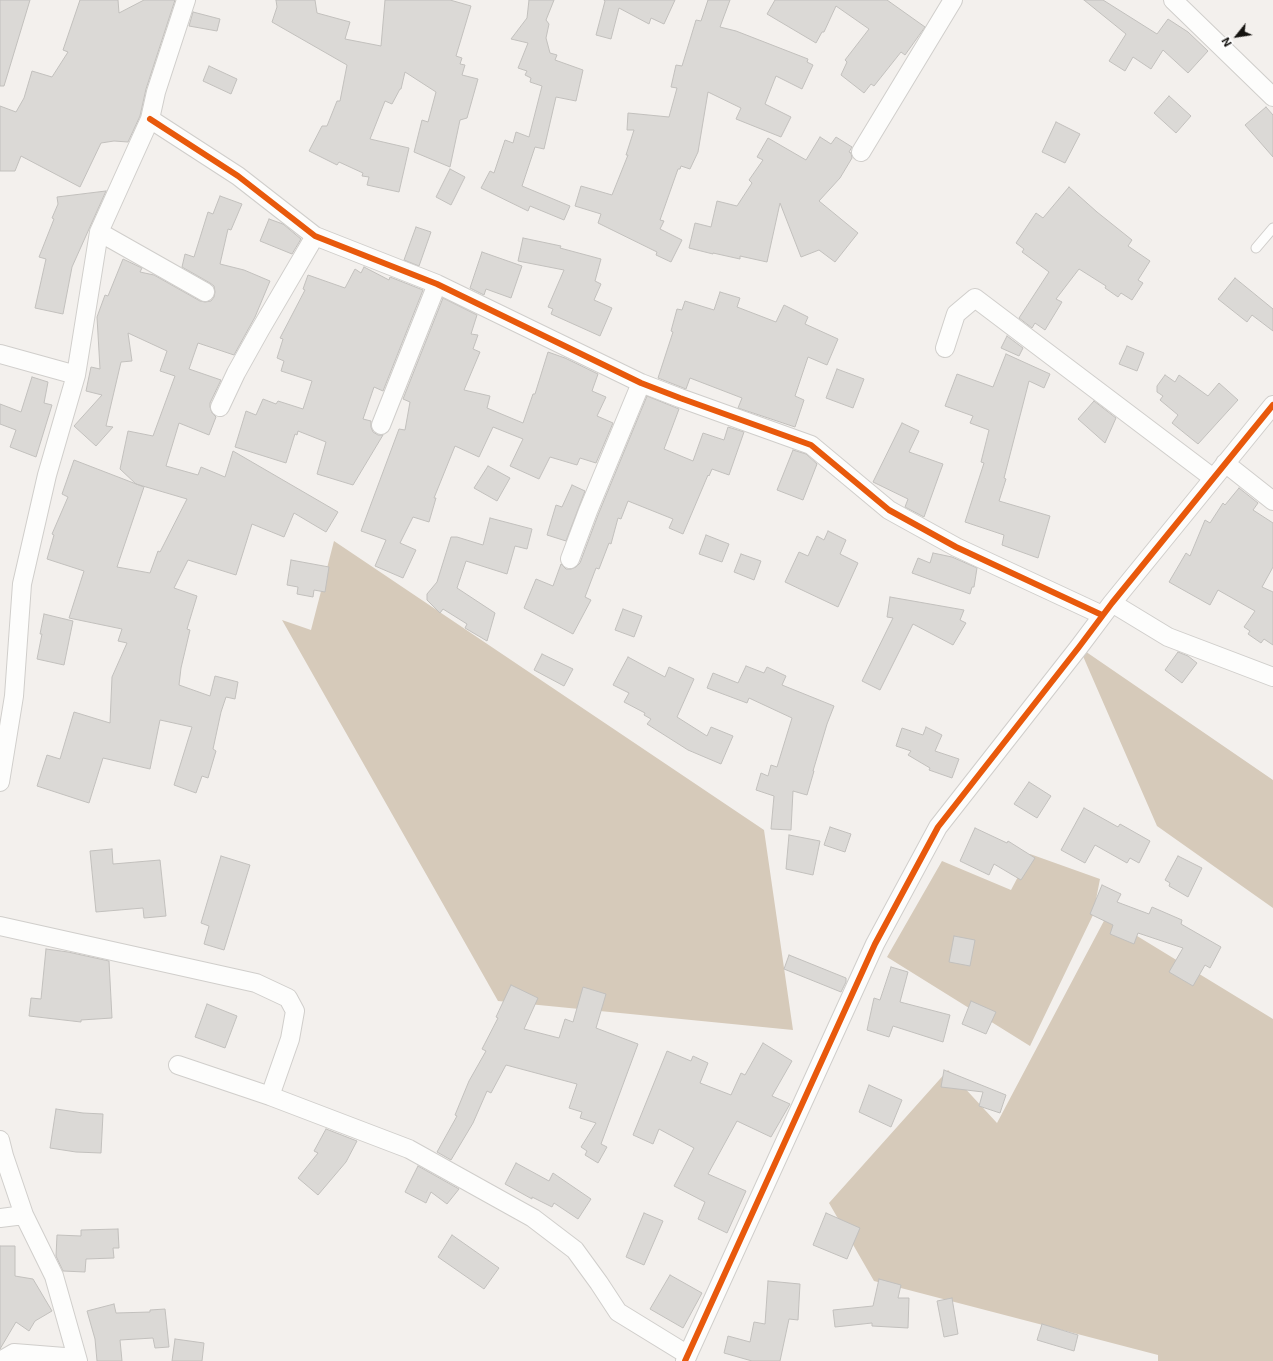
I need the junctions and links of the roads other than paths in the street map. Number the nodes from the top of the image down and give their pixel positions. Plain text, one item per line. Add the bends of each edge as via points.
1 (186, 0) edge
2 (954, 0) edge
3 (1173, 0) edge
4 (1273, 97) edge
5 (150, 119) junction
6 (861, 152) dead end
7 (1273, 228) edge
8 (99, 232) junction
9 (315, 236) junction
10 (1256, 248) dead end
11 (437, 284) junction
12 (205, 292) dead end
13 (945, 348) dead end
14 (0, 354) edge
15 (76, 375) junction
16 (641, 382) junction
17 (1273, 405) edge
18 (220, 407) dead end
19 (381, 425) dead end
20 (1225, 463) junction
21 (1213, 478) junction
22 (1273, 501) edge
23 (570, 559) dead end
24 (1107, 609) junction
25 (1273, 677) edge
26 (0, 782) edge
27 (0, 926) edge
28 (178, 1065) dead end
29 (270, 1096) junction
30 (0, 1140) edge
31 (24, 1216) junction
32 (0, 1218) edge
33 (687, 1358) edge
34 (78, 1359) edge
35 (0, 1361) edge

1 - 5 street via 156,92
2 - 6 street
3 - 4 street
5 - 8 street
5 - 9 street via 238,176
7 - 10 lane
8 - 12 street
8 - 15 street
9 - 11 street
9 - 18 street via 236,373
11 - 16 street
11 - 19 street
13 - 21 street via 956,314 975,298
14 - 15 street
15 - 26 street via 47,475 22,584 14,696
16 - 23 street
16 - 24 street via 811,446 889,510 956,547
17 - 20 street
20 - 21 street
20 - 22 street
21 - 24 street
24 - 25 street via 1168,637
24 - 33 street via 938,827 875,944
27 - 29 street via 256,983 288,998 295,1011 290,1039
28 - 29 street
29 - 33 street via 409,1149 533,1218 575,1250 618,1312
30 - 31 street
31 - 32 street
31 - 34 street via 54,1276
34 - 35 street via 14,1353

